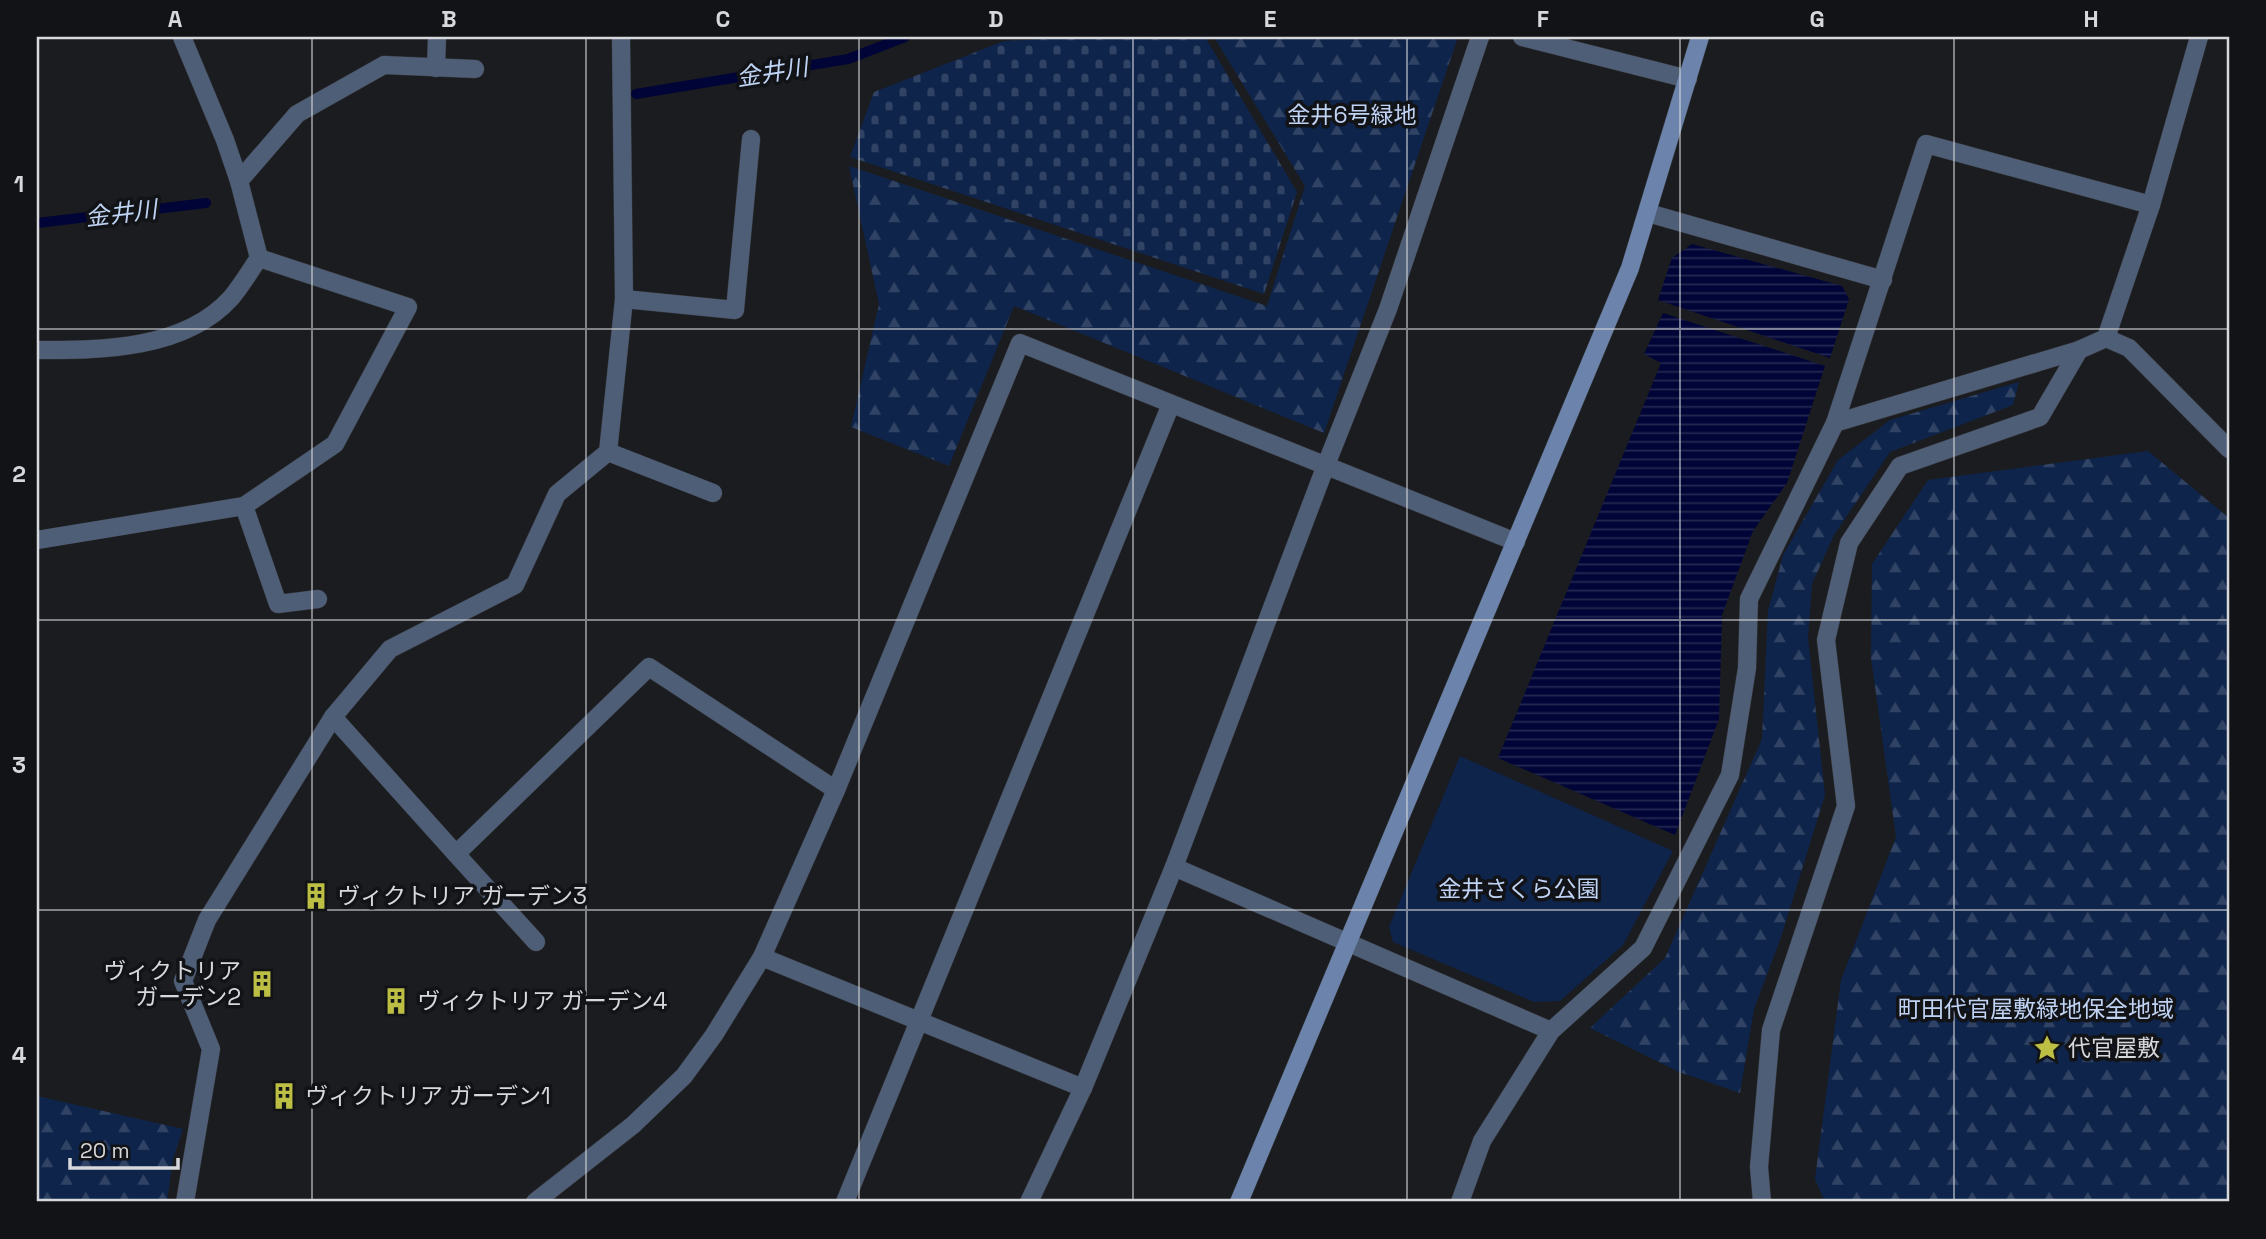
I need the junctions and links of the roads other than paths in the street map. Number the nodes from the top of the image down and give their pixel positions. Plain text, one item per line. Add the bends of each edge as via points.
1 (182, 37) edge
2 (438, 37) edge
3 (621, 37) edge
4 (1480, 37) edge
5 (1522, 37) edge
6 (1700, 37) edge
7 (2199, 37) edge
8 (436, 68) junction
9 (475, 69) dead end
10 (1688, 79) junction
11 (751, 139) dead end
12 (239, 181) junction
13 (2151, 205) junction
14 (1648, 213) junction
15 (259, 258) junction
16 (1883, 280) junction
17 (624, 299) junction
18 (2106, 338) junction
19 (37, 350) edge
20 (2079, 350) junction
21 (1171, 404) junction
22 (1835, 423) junction
23 (2229, 449) edge
24 (608, 452) junction
25 (1326, 465) junction
26 (713, 493) dead end
27 (244, 506) junction
28 (37, 540) edge
29 (1516, 542) junction
30 (318, 599) dead end
31 (333, 717) junction
32 (836, 790) junction
33 (456, 854) junction
34 (1174, 867) junction
35 (536, 942) dead end
36 (1348, 943) junction
37 (762, 957) junction
38 (919, 1021) junction
39 (1551, 1031) junction
40 (1083, 1087) junction
41 (185, 1202) edge
42 (536, 1202) edge
43 (845, 1202) edge
44 (1030, 1202) edge
45 (1239, 1202) edge
46 (1460, 1202) edge
47 (1762, 1202) edge

1 - 12 street
2 - 8 street
3 - 17 street
4 - 25 street via 1388,309
5 - 10 street
6 - 10 street
7 - 13 street
8 - 9 street
8 - 12 street via 384,65 297,114
10 - 14 street
11 - 17 street via 735,310
12 - 15 street
13 - 16 street via 1926,144
13 - 18 street
14 - 16 street
14 - 29 street via 1630,268
15 - 19 street via 230,298 204,321 124,346
15 - 27 street via 408,307 335,444
16 - 22 street
17 - 24 street
18 - 20 street
18 - 23 street via 2129,348
20 - 22 street
20 - 47 street via 2040,417 1900,466 1849,543 1826,640 1846,806 1771,1030 1759,1167
21 - 25 street
21 - 32 street via 1020,343
21 - 38 street
22 - 39 street via 1749,599 1747,668 1730,775 1643,948
24 - 26 street
24 - 31 street via 557,494 515,585 390,649
25 - 29 street
25 - 34 street
27 - 28 street
27 - 30 street via 278,604
29 - 36 street
31 - 33 street
31 - 41 street via 207,920 183,981 211,1049
32 - 33 street via 649,667
32 - 37 street
33 - 35 street
34 - 36 street
34 - 40 street
36 - 39 street
36 - 45 street
37 - 38 street
37 - 42 street via 684,1076 634,1125
38 - 40 street
38 - 43 street
39 - 46 street via 1482,1141
40 - 44 street

